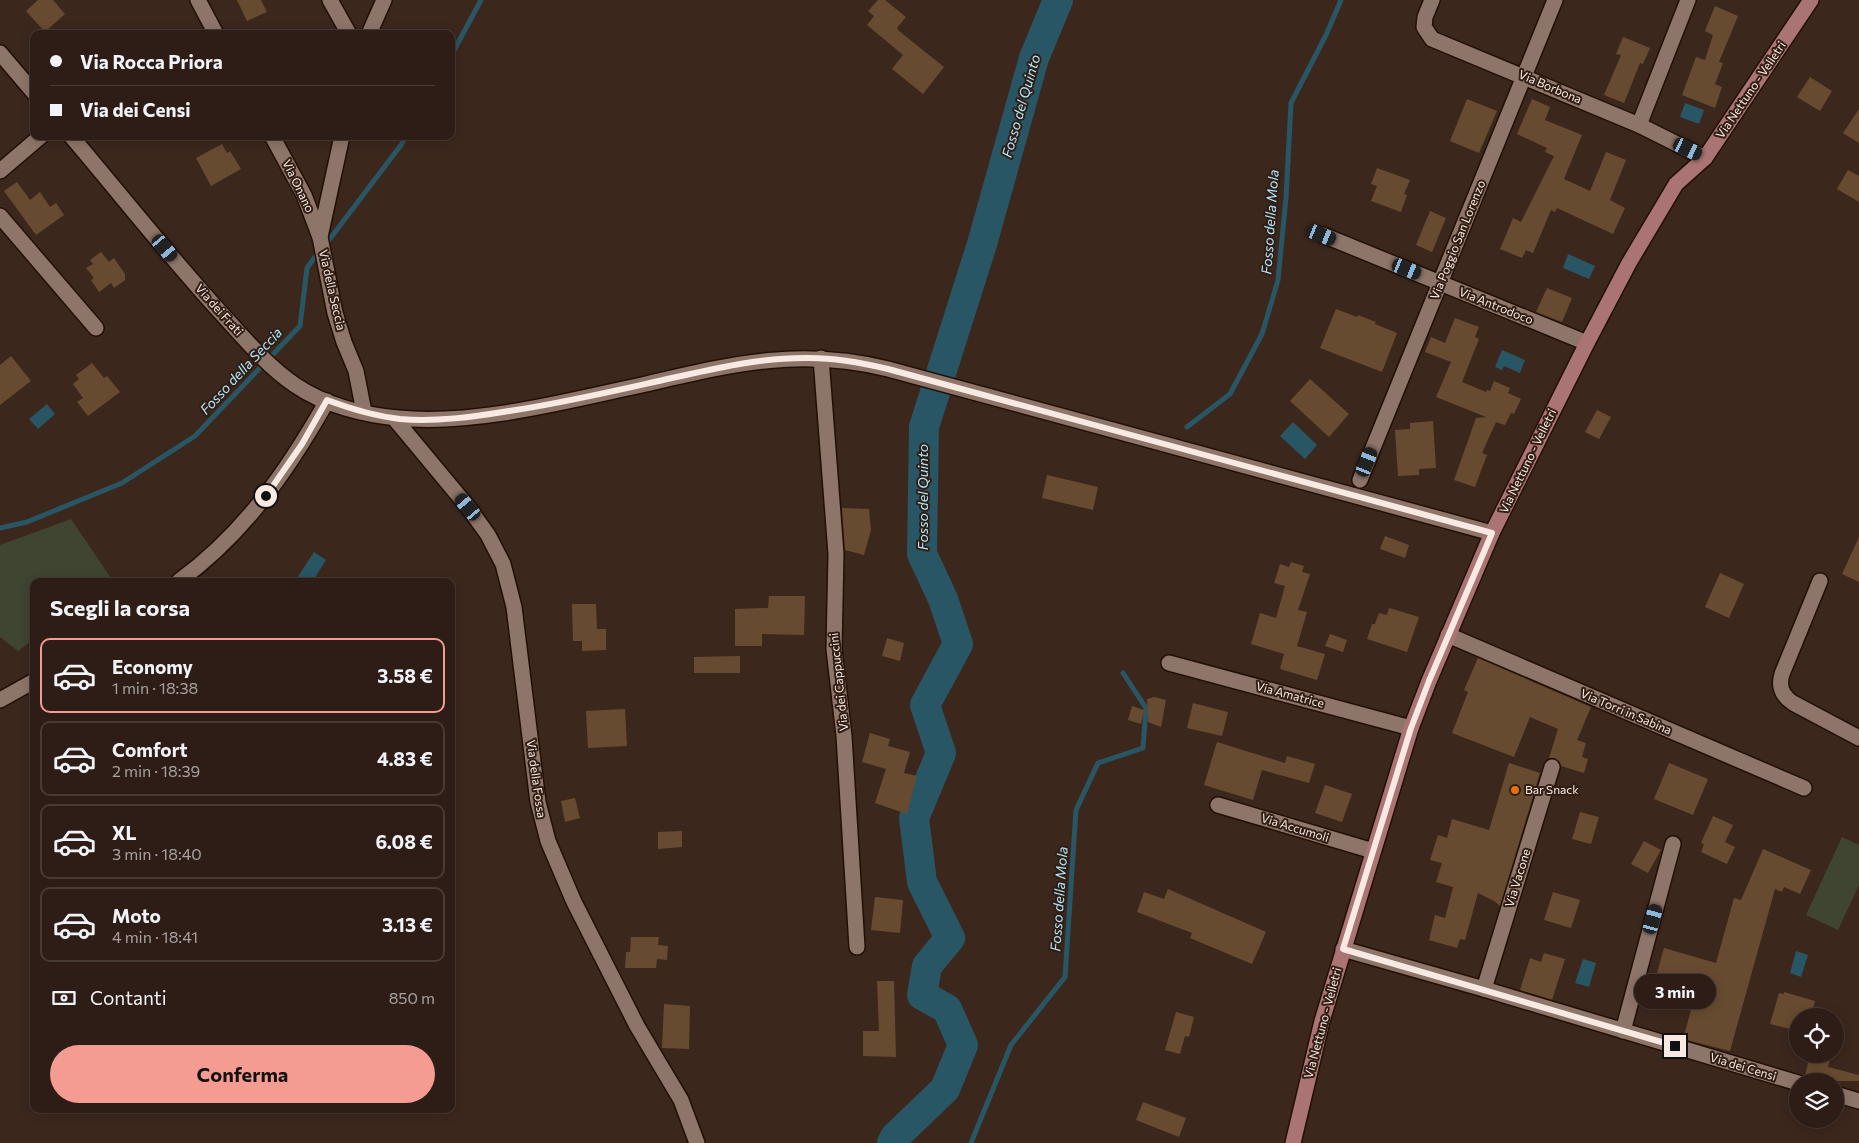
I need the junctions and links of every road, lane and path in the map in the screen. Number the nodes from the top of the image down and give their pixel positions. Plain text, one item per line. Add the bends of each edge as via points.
1 (198, 0) edge
2 (330, 0) edge
3 (384, 0) edge
4 (1432, 0) edge
5 (1555, 0) edge
6 (1688, 0) edge
7 (1812, 0) edge
8 (214, 30) edge
9 (347, 30) edge
10 (371, 30) edge
11 (0, 53) edge
12 (1524, 76) junction
13 (30, 88) edge
14 (1639, 125) junction
15 (36, 140) edge
16 (73, 140) edge
17 (274, 140) edge
18 (341, 140) edge
19 (1705, 158) junction
20 (0, 171) edge
21 (0, 216) edge
22 (1322, 235) dead end
23 (320, 237) junction
24 (1440, 283) junction
25 (96, 328) dead end
26 (1587, 343) junction
27 (821, 358) junction
28 (327, 400) junction
29 (364, 412) junction
30 (394, 418) junction
31 (1360, 480) dead end
32 (1492, 533) junction
33 (183, 578) edge
34 (1820, 580) dead end
35 (1448, 635) junction
36 (1169, 662) dead end
37 (30, 683) edge
38 (0, 700) edge
39 (1411, 728) junction
40 (1859, 738) edge
41 (1552, 767) dead end
42 (1804, 788) dead end
43 (1218, 805) dead end
44 (1673, 844) dead end
45 (1373, 851) junction
46 (857, 947) dead end
47 (1343, 949) junction
48 (1484, 989) junction
49 (1623, 1031) junction
50 (1789, 1080) edge
51 (1844, 1097) edge
52 (1859, 1101) edge
53 (697, 1143) edge
54 (1293, 1143) edge

1 - 8 street
2 - 9 street
3 - 10 street
4 - 12 street, Via Borbona via 1424,27 1432,39
5 - 12 street, Via Poggio San Lorenzo
6 - 14 street
7 - 19 main road, Via Nettuno - Velletri
11 - 13 street
12 - 14 street, Via Borbona
12 - 24 street, Via Poggio San Lorenzo
14 - 19 street, Via Borbona
15 - 20 street
16 - 28 street, Via dei Frati via 188,276 274,369 302,389
17 - 23 street, Via Onano via 304,195
18 - 23 street, Via della Seccia
19 - 26 main road, Via Nettuno - Velletri via 1676,184
21 - 25 street
22 - 24 street, Via Antrodoco
23 - 29 street, Via della Seccia via 337,320 356,371
24 - 26 street, Via Antrodoco
24 - 31 street, Via Poggio San Lorenzo
26 - 32 main road, Via Nettuno - Velletri
27 - 30 street, Via dei Frati via 751,362 494,414 436,419
27 - 32 street, Via dei Frati via 868,364
27 - 46 street, Via dei Cappuccini via 836,554 834,649 844,736
28 - 29 street, Via dei Frati
28 - 33 street via 296,453 259,506 220,547
29 - 30 street, Via dei Frati
30 - 53 street, Via della Fossa via 475,516 500,556 514,607 539,809 548,841 574,902 623,999 681,1100
32 - 35 main road, Via Nettuno - Velletri
34 - 40 street via 1782,674 1781,688 1786,699
35 - 39 main road, Via Nettuno - Velletri
35 - 42 street, Via Torri in Sabina
36 - 39 street, Via Amatrice
37 - 38 street
39 - 45 main road, Via Nettuno - Velletri
41 - 48 street, Via Vacone
43 - 45 street, Via Accumoli
44 - 49 street
45 - 47 main road, Via Nettuno - Velletri
47 - 48 street, Via dei Censi
47 - 54 main road, Via Nettuno - Velletri
48 - 49 street, Via dei Censi
49 - 50 street, Via dei Censi
51 - 52 street

